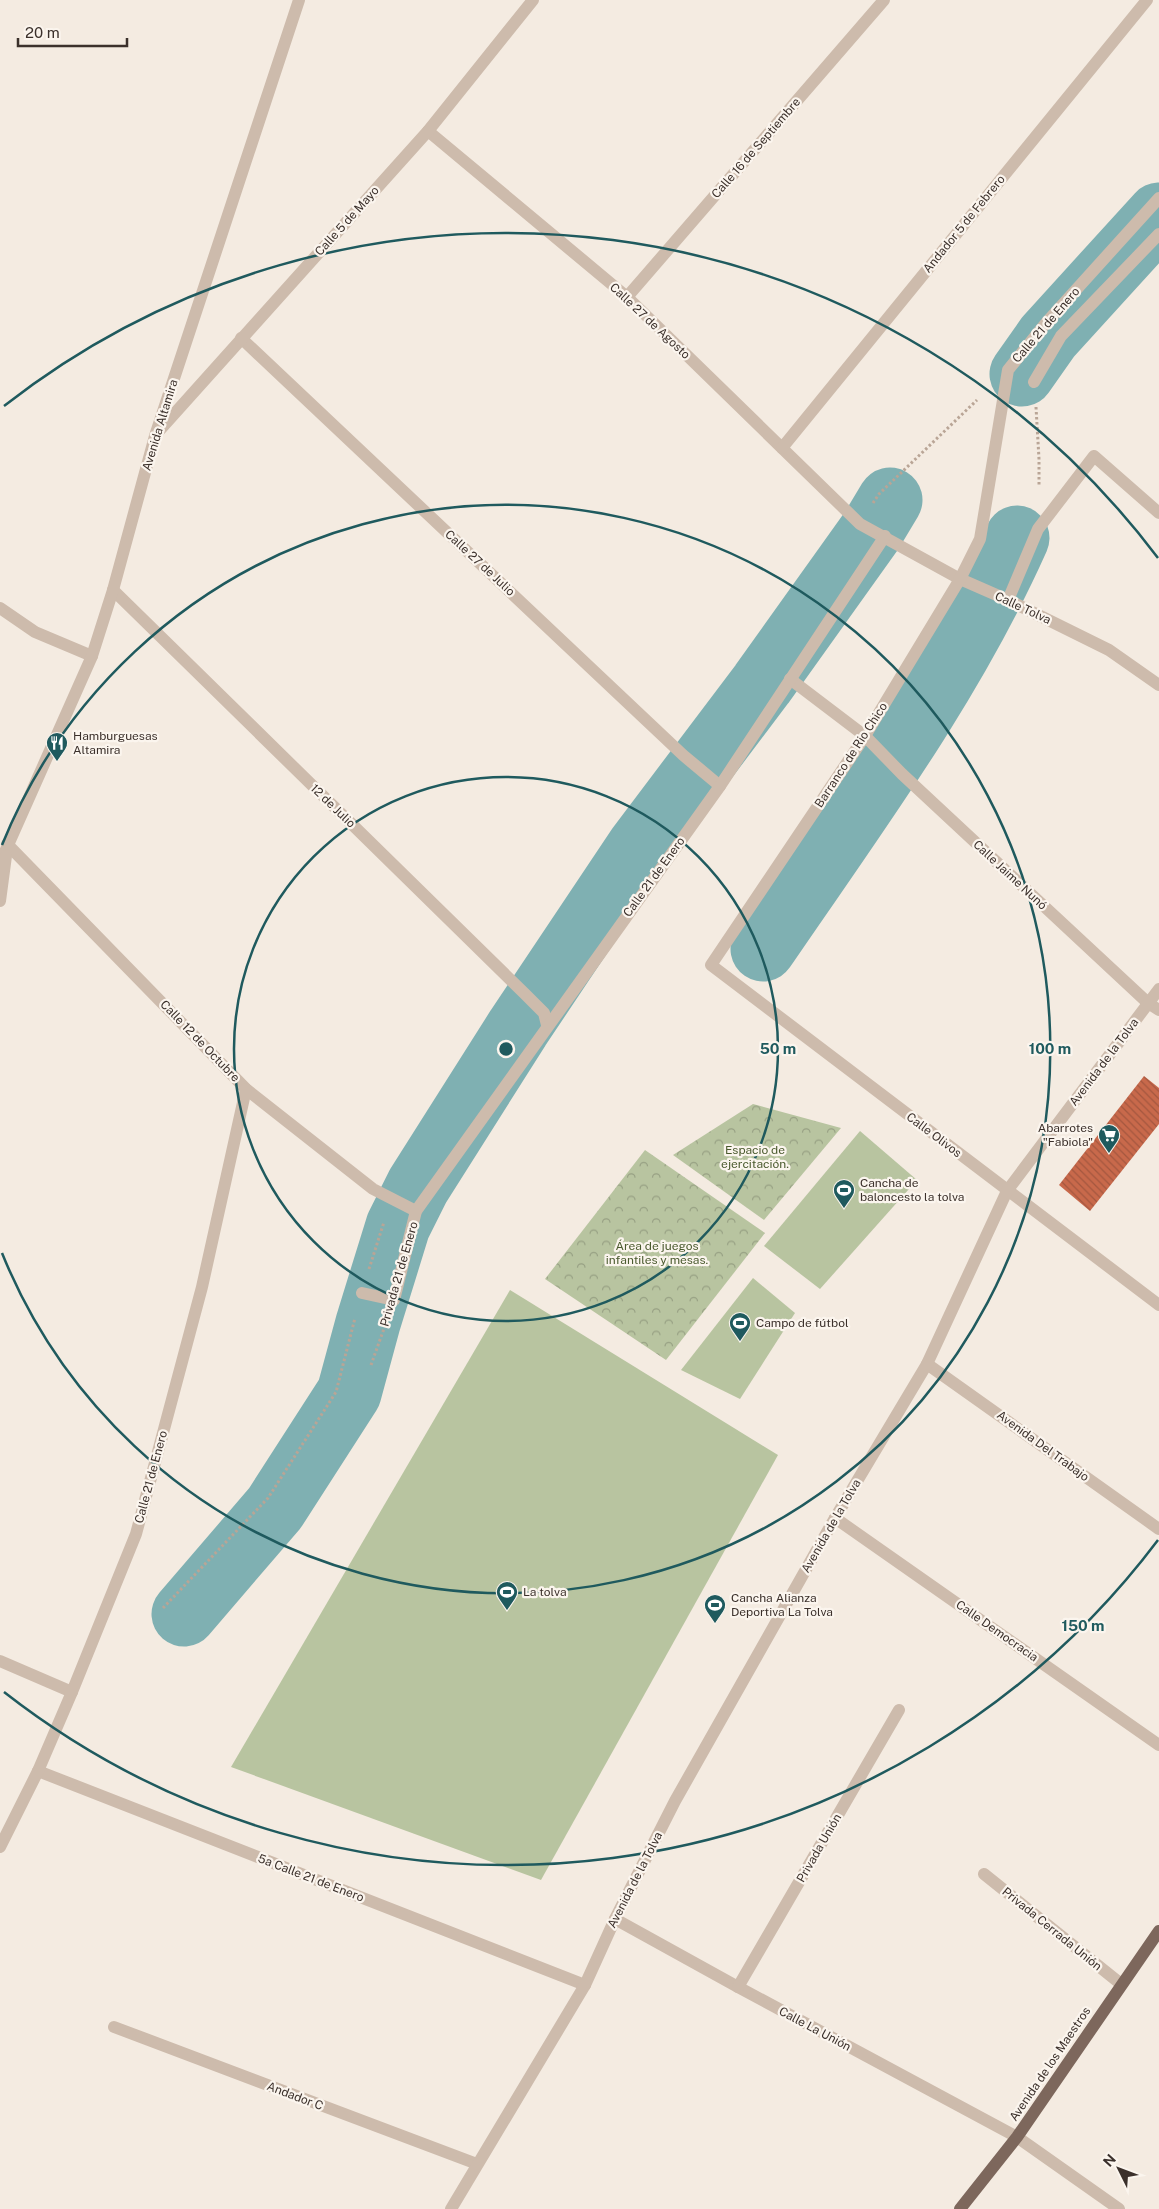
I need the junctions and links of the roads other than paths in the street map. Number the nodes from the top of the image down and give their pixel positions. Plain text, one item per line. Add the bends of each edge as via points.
1 (299, 0) edge
2 (534, 0) edge
3 (884, 0) edge
4 (1147, 0) edge
5 (428, 131) junction
6 (1159, 198) edge
7 (1159, 234) edge
8 (627, 297) junction
9 (1046, 323) junction
10 (1061, 336) junction
11 (241, 338) junction
12 (1034, 382) road end
13 (155, 436) junction
14 (782, 448) junction
15 (1159, 513) edge
16 (885, 536) junction
17 (980, 539) joint
18 (960, 579) junction
19 (113, 590) junction
20 (1007, 600) junction
21 (0, 608) edge
22 (92, 656) junction
23 (790, 678) junction
24 (1159, 685) edge
25 (865, 736) junction
26 (720, 786) junction
27 (7, 844) junction
28 (0, 864) edge
29 (0, 900) edge
30 (710, 964) joint
31 (1159, 988) edge
32 (1154, 1006) edge
33 (546, 1019) junction
34 (246, 1088) junction
35 (1007, 1191) junction
36 (416, 1211) junction
37 (362, 1293) road end
38 (1159, 1305) edge
39 (927, 1364) junction
40 (835, 1518) junction
41 (1159, 1529) edge
42 (0, 1661) edge
43 (72, 1692) junction
44 (900, 1710) dead end
45 (1159, 1745) edge
46 (38, 1771) junction
47 (0, 1847) edge
48 (984, 1874) dead end
49 (615, 1919) junction
50 (1159, 1931) edge
51 (1121, 1984) junction
52 (584, 1986) junction
53 (738, 1987) junction
54 (114, 2027) dead end
55 (1017, 2137) junction
56 (477, 2164) junction
57 (451, 2209) edge
58 (960, 2209) edge
59 (1119, 2209) edge

1 - 13 street, Avenida Altamira
2 - 5 street, Calle 5 de Mayo
3 - 8 street, Calle 16 de Septiembre
4 - 14 street, Andador 5 de Febrero
5 - 8 street, Calle 27 de Agosto
5 - 11 street, Calle 5 de Mayo
6 - 9 street, Calle 21 de Enero
7 - 10 street
8 - 14 street, Calle 27 de Agosto
9 - 10 street
9 - 17 street, Calle 21 de Enero via 1008,370
10 - 12 street
11 - 13 street, Calle 5 de Mayo
11 - 26 street, Calle 27 de Julio via 683,755
13 - 19 street, Avenida Altamira
14 - 16 street, Calle 27 de Agosto via 860,524
15 - 20 street via 1094,456 1038,529
16 - 18 street, Calle Tolva
16 - 23 street, Calle 21 de Enero
17 - 18 street, Barranco de Rio Chico
18 - 20 street, Calle Tolva
18 - 25 street, Barranco de Rio Chico
19 - 22 street, Avenida Altamira
19 - 33 street, 12 de Julio
20 - 24 street, Calle Tolva via 1109,650
21 - 22 street via 36,632
22 - 27 street, Avenida Altamira
23 - 25 street, Calle Jaime Nunó
23 - 26 street, Calle 21 de Enero
25 - 30 street, Barranco de Rio Chico
25 - 32 street, Calle Jaime Nunó via 902,774
26 - 33 street, Calle 21 de Enero
27 - 28 street, Avenida Altamira
27 - 29 street, Avenida Altamira
27 - 34 street, Calle 12 de Octubre
30 - 35 street, Calle Olivos
31 - 32 street, Avenida de la Tolva
32 - 35 street, Avenida de la Tolva
33 - 36 street, Calle 21 de Enero
34 - 36 street, Calle 12 de Octubre via 373,1189
34 - 43 street, Calle 21 de Enero via 202,1287 136,1534
35 - 38 street, Calle Olivos
35 - 39 street, Avenida de la Tolva
36 - 37 street, Privada 21 de Enero via 394,1300
39 - 40 street, Avenida de la Tolva
39 - 41 street, Avenida Del Trabajo
40 - 45 street, Calle Democracia
40 - 49 street, Avenida de la Tolva via 675,1801
42 - 43 street
43 - 46 street, Calle 21 de Enero
44 - 53 street, Privada Unión
46 - 47 street, Calle 21 de Enero
46 - 52 street, 5a Calle 21 de Enero
48 - 51 street, Privada Cerrada Unión
49 - 52 street, Avenida de la Tolva
49 - 53 street, Calle La Unión
50 - 51 main road, Avenida de los Maestros
51 - 55 main road, Avenida de los Maestros
52 - 56 street, Avenida de la Tolva
53 - 55 street, Calle La Unión
54 - 56 street, Andador C
55 - 58 main road, Avenida de los Maestros
55 - 59 street, Calle La Unión
56 - 57 street, Avenida de la Tolva

